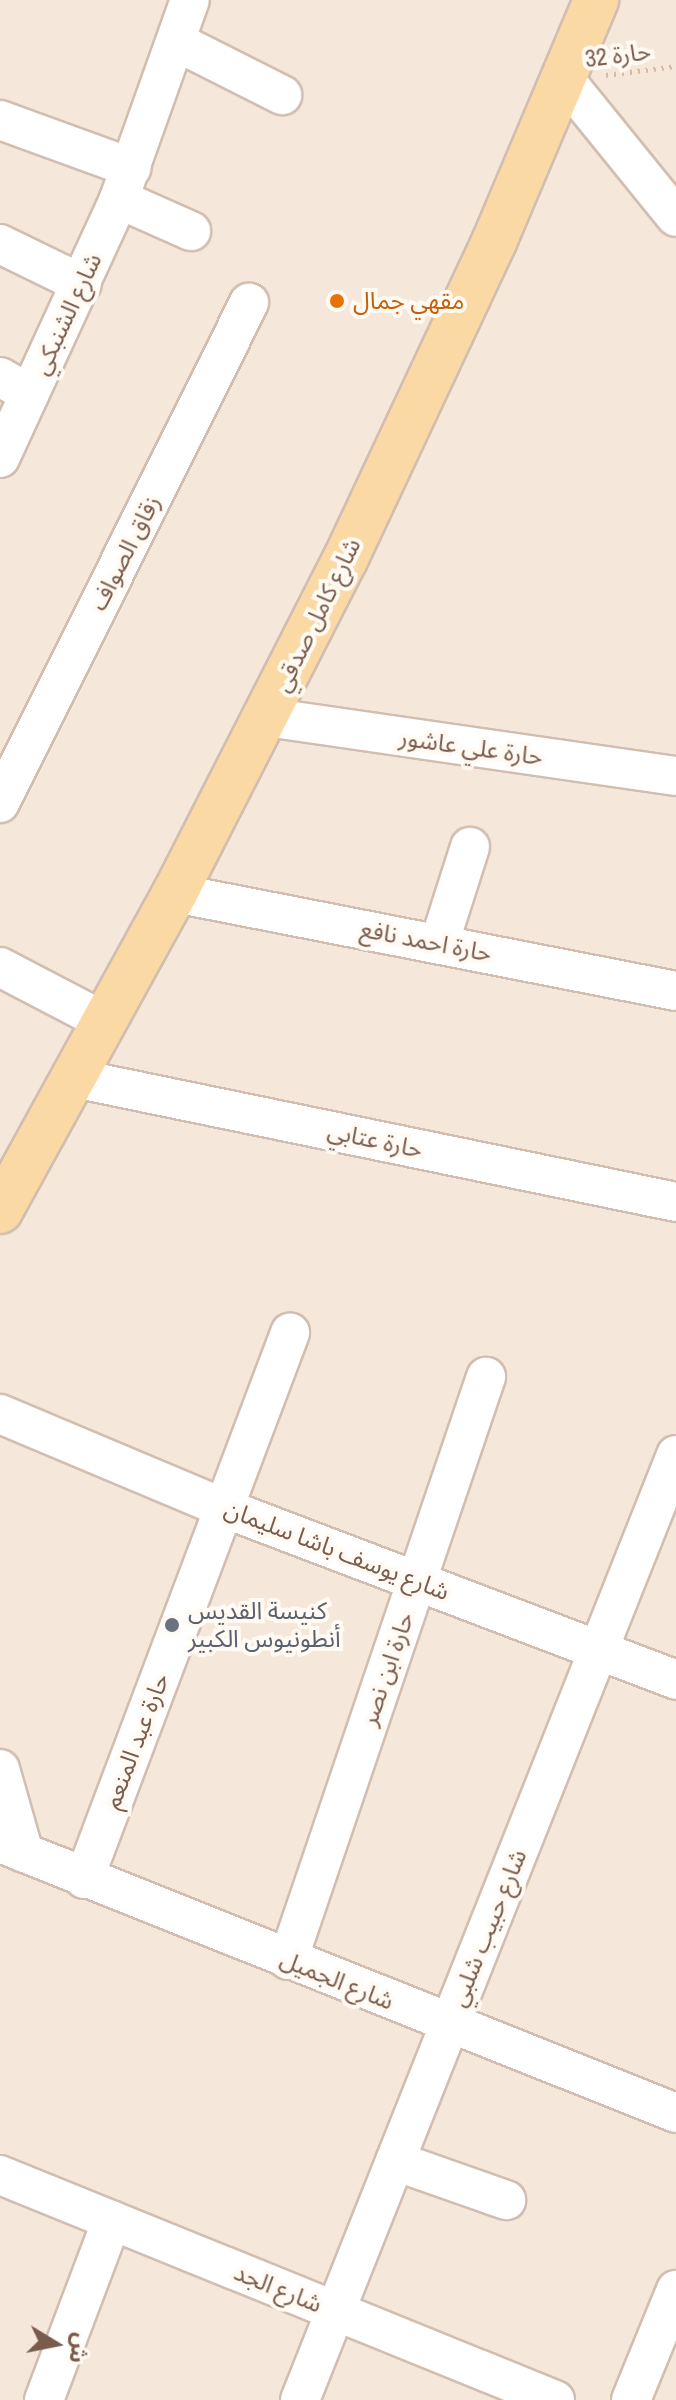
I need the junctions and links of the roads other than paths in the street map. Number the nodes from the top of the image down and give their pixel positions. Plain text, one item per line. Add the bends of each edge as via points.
1 (190, 0) edge
2 (596, 0) edge
3 (177, 42) junction
4 (565, 80) junction
5 (282, 95) dead end
6 (0, 120) edge
7 (125, 184) junction
8 (676, 217) edge
9 (191, 231) dead end
10 (0, 244) edge
11 (82, 284) junction
12 (249, 303) dead end
13 (15, 386) edge
14 (0, 458) edge
15 (266, 717) junction
16 (676, 776) edge
17 (0, 803) edge
18 (470, 847) dead end
19 (175, 893) junction
20 (439, 944) junction
21 (0, 967) edge
22 (676, 991) edge
23 (105, 1022) junction
24 (74, 1078) junction
25 (676, 1202) edge
26 (0, 1211) edge
27 (290, 1333) dead end
28 (486, 1377) dead end
29 (0, 1414) edge
30 (676, 1455) edge
31 (224, 1508) junction
32 (417, 1581) junction
33 (599, 1650) junction
34 (676, 1680) edge
35 (0, 1769) edge
36 (12, 1848) edge
37 (84, 1879) junction
38 (288, 1960) junction
39 (449, 2025) junction
40 (676, 2113) edge
41 (395, 2161) junction
42 (0, 2175) edge
43 (506, 2200) dead end
44 (112, 2220) junction
45 (676, 2290) edge
46 (336, 2311) junction
47 (55, 2396) edge
48 (300, 2400) edge
49 (555, 2400) edge
50 (631, 2400) edge

1 - 3 street, شارع الشنبكي
2 - 4 main road, شارع كامل صدقي
3 - 5 street
3 - 7 street, شارع الشنبكي
4 - 8 street
4 - 15 main road, شارع كامل صدقي via 421,401
6 - 7 street
7 - 9 street
7 - 11 street, شارع الشنبكي
10 - 11 street
11 - 13 street, شارع الشنبكي
12 - 17 street, زقاق الصواف
13 - 14 street, شارع الشنبكي
15 - 16 street, حارة علي عاشور
15 - 19 main road, شارع كامل صدقي
18 - 20 street
19 - 20 street, حارة احمد نافع
19 - 23 main road, شارع كامل صدقي
20 - 22 street, حارة احمد نافع
21 - 23 street
23 - 24 main road, شارع كامل صدقي
24 - 25 street, حارة عتابي
24 - 26 main road, شارع كامل صدقي
27 - 31 street, حارة عبد المنعم
28 - 32 street, حارة ابن نصر
29 - 31 street, شارع يوسف باشا سليمان
30 - 33 street, شارع حبيب شلبي
31 - 32 street, شارع يوسف باشا سليمان
31 - 37 street, حارة عبد المنعم
32 - 33 street, شارع يوسف باشا سليمان
32 - 38 street, حارة ابن نصر
33 - 34 street, شارع يوسف باشا سليمان
33 - 39 street, شارع حبيب شلبي
35 - 36 street
36 - 37 street, شارع الجميل
37 - 38 street, شارع الجميل
38 - 39 street, شارع الجميل
39 - 40 street, شارع الجميل
39 - 41 street, شارع حبيب شلبي
41 - 43 street
41 - 46 street, شارع حبيب شلبي
42 - 44 street, شارع الجد
44 - 46 street, شارع الجد
44 - 47 street
45 - 50 street
46 - 48 street, شارع حبيب شلبي
46 - 49 street, شارع الجد

